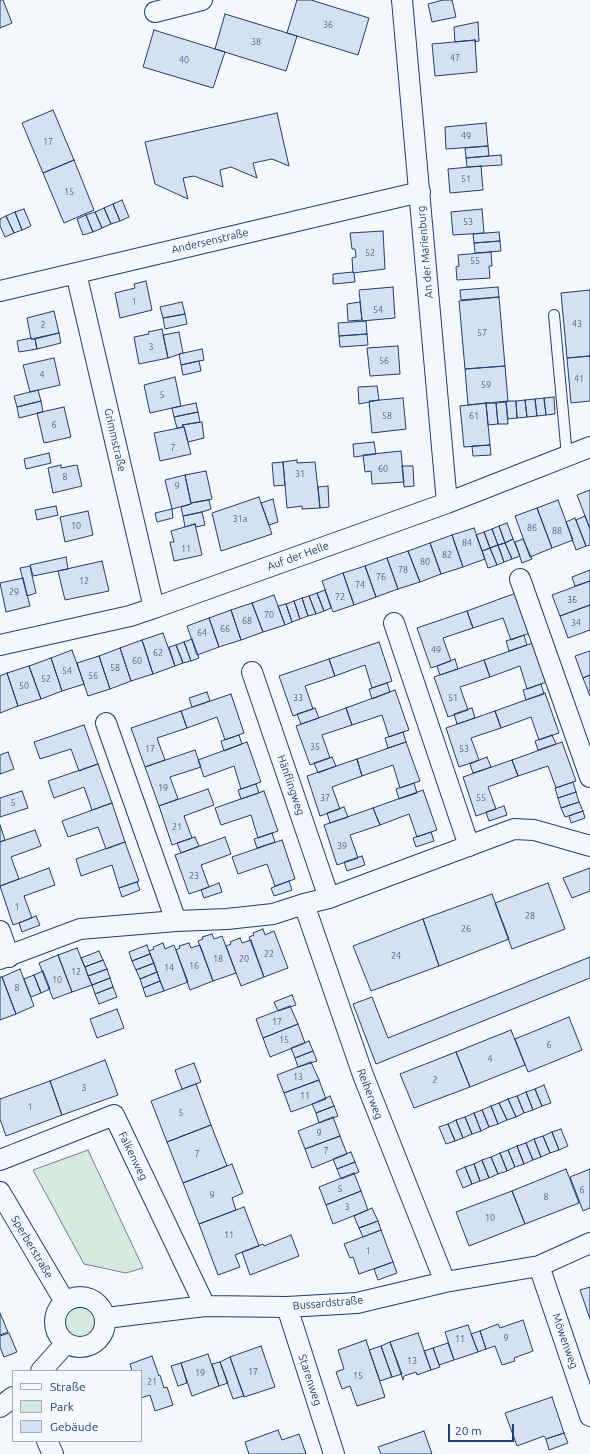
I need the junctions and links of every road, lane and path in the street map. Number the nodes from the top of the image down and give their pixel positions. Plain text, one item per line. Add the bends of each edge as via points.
1 (202, 0) edge
2 (402, 0) edge
3 (155, 12) dead end
4 (420, 192) junction
5 (76, 273) junction
6 (0, 291) edge
7 (554, 315) dead end
8 (590, 447) edge
9 (567, 456) junction
10 (447, 503) junction
11 (520, 579) dead end
12 (154, 608) junction
13 (394, 623) dead end
14 (0, 645) edge
15 (252, 672) dead end
16 (106, 723) dead end
17 (590, 778) edge
18 (469, 846) junction
19 (590, 846) edge
20 (329, 898) junction
21 (304, 904) junction
22 (176, 921) junction
23 (0, 931) edge
24 (5, 958) edge
25 (0, 1160) edge
26 (0, 1192) edge
27 (590, 1243) edge
28 (539, 1266) junction
29 (445, 1282) junction
30 (65, 1302) junction
31 (205, 1306) junction
32 (286, 1307) junction
33 (106, 1318) junction
34 (66, 1343) junction
35 (42, 1370) edge
36 (12, 1398) edge
37 (0, 1407) edge
38 (590, 1416) edge
39 (47, 1442) edge
40 (53, 1454) edge
41 (334, 1454) edge

1 - 3 street
2 - 4 street, An der Marienburg
4 - 5 street, Andersenstraße
4 - 10 street, An der Marienburg
5 - 6 street, Andersenstraße
5 - 12 street, Grimmstraße
7 - 9 lane
8 - 9 street, Auf der Helle
9 - 10 street, Auf der Helle
10 - 12 street, Auf der Helle
11 - 17 street
12 - 14 street, Auf der Helle via 130,616
13 - 18 street
15 - 20 street, Hänflingweg
16 - 22 street
18 - 19 street via 514,829 534,830
18 - 20 street
20 - 21 street
21 - 22 street via 273,914
21 - 29 street, Reiherweg via 363,1076
22 - 24 street via 80,929
23 - 24 street
25 - 31 street, Falkenweg via 114,1115
26 - 30 street, Sperberstraße
27 - 28 street, Bussardstraße
28 - 29 street, Bussardstraße
28 - 38 street, Möwenweg
29 - 32 street, Bussardstraße via 356,1303
30 - 33 street via 81,1296 90,1298 100,1306
30 - 34 street via 59,1308 55,1323 56,1331
31 - 32 street, Bussardstraße
31 - 33 street, Bussardstraße
32 - 41 street, Starenweg
33 - 34 street via 103,1334 90,1346 78,1347
34 - 35 street
36 - 37 street
39 - 40 street

